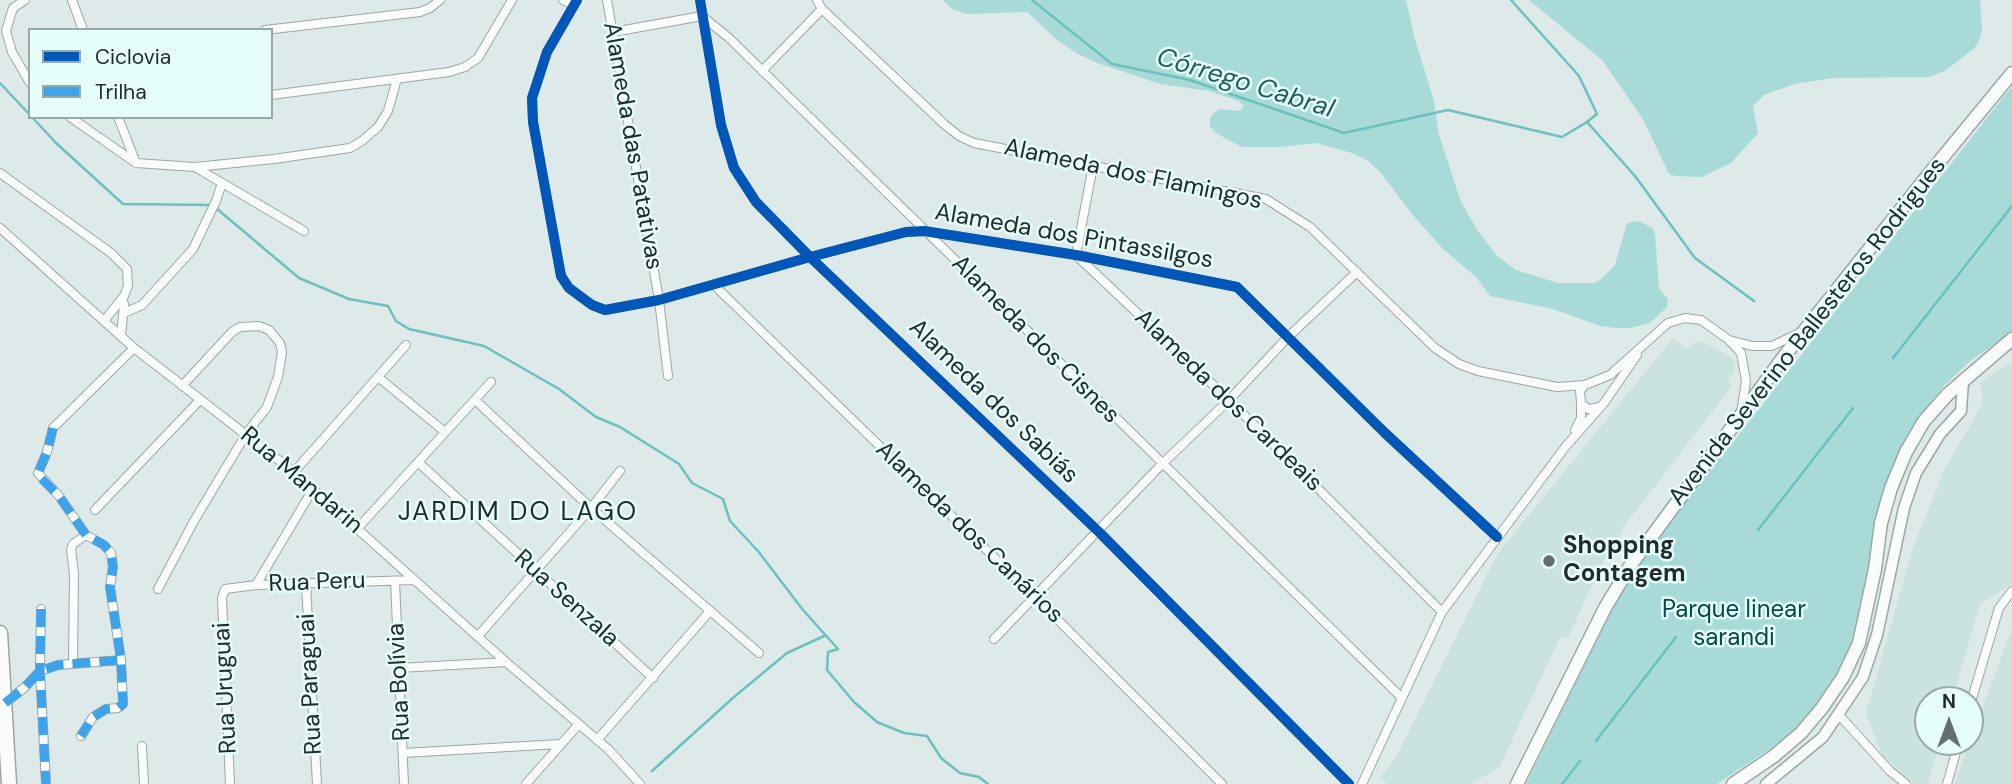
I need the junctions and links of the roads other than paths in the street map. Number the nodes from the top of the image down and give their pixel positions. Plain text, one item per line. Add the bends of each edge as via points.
1 (72, 0) edge
2 (439, 0) edge
3 (512, 0) edge
4 (563, 0) edge
5 (607, 0) edge
6 (700, 0) edge
7 (817, 0) edge
8 (23, 1) edge
9 (575, 3) edge
10 (822, 9) junction
11 (702, 16) junction
12 (82, 28) edge
13 (273, 29) edge
14 (613, 32) junction
15 (762, 71) junction
16 (2012, 73) edge
17 (397, 79) junction
18 (28, 80) edge
19 (273, 95) edge
20 (73, 119) edge
21 (119, 119) edge
22 (136, 163) junction
23 (1093, 166) junction
24 (195, 167) junction
25 (0, 173) edge
26 (222, 183) junction
27 (0, 228) edge
28 (304, 231) dead end
29 (924, 231) junction
30 (1076, 255) junction
31 (810, 257) junction
32 (1357, 272) junction
33 (714, 285) junction
34 (122, 299) junction
35 (659, 300) junction
36 (124, 313) junction
37 (104, 321) junction
38 (1809, 328) junction
39 (121, 336) junction
40 (1288, 337) junction
41 (1649, 338) junction
42 (2012, 338) edge
43 (1729, 340) junction
44 (407, 345) dead end
45 (134, 348) junction
46 (668, 376) dead end
47 (378, 377) junction
48 (491, 382) dead end
49 (1963, 382) junction
50 (1589, 384) junction
51 (182, 386) junction
52 (1557, 387) junction
53 (200, 400) junction
54 (475, 400) junction
55 (1229, 400) junction
56 (1580, 401) junction
57 (1603, 403) junction
58 (1740, 416) junction
59 (445, 432) junction
60 (246, 433) junction
61 (1566, 446) junction
62 (418, 462) junction
63 (1162, 464) junction
64 (620, 471) dead end
65 (294, 472) junction
66 (313, 489) junction
67 (592, 508) junction
68 (95, 510) dead end
69 (357, 528) junction
70 (1099, 532) junction
71 (86, 535) junction
72 (1497, 537) junction
73 (535, 570) junction
74 (395, 580) junction
75 (414, 580) junction
76 (306, 584) junction
77 (256, 585) junction
78 (158, 589) dead end
79 (2012, 591) edge
80 (223, 592) joint
81 (1034, 596) junction
82 (41, 609) dead end
83 (710, 611) junction
84 (1441, 612) junction
85 (0, 633) edge
86 (478, 636) junction
87 (994, 639) dead end
88 (759, 653) dead end
89 (121, 660) junction
90 (506, 662) junction
91 (73, 663) junction
92 (398, 667) junction
93 (40, 671) junction
94 (653, 678) junction
95 (1975, 686) edge
96 (1402, 698) junction
97 (5, 703) junction
98 (1839, 715) junction
99 (578, 725) junction
100 (81, 736) dead end
101 (598, 739) junction
102 (561, 744) junction
103 (142, 746) dead end
104 (404, 753) junction
105 (1955, 756) edge
106 (9, 784) edge
107 (46, 784) edge
108 (144, 784) edge
109 (230, 784) edge
110 (317, 784) edge
111 (404, 784) edge
112 (526, 784) edge
113 (640, 784) edge
114 (1222, 784) edge
115 (1349, 784) edge
116 (1363, 784) edge
117 (1517, 784) edge
118 (1733, 784) edge
119 (1766, 784) edge
120 (1906, 784) edge
121 (1947, 784) edge

1 - 12 street
2 - 13 street via 420,12
3 - 17 street via 472,63 449,72
4 - 9 street
5 - 14 street, Alameda das Patativas
6 - 11 street, Alameda dos Sabiás
7 - 10 street, Alameda dos Flamingos
8 - 18 street via 13,8 6,31
9 - 35 street, Alameda dos Pintassilgos via 547,52 532,98 561,276 569,288 605,310
10 - 15 street
10 - 23 street, Alameda dos Flamingos via 959,136 974,143
11 - 14 street
11 - 15 street, Alameda dos Cisnes
11 - 31 street, Alameda dos Sabiás via 721,125 734,168 756,202
14 - 35 street, Alameda das Patativas
15 - 29 street, Alameda dos Cisnes
16 - 38 main road, Avenida Severino Ballesteros Rodrigues
17 - 19 street
17 - 24 street via 383,121 350,148
20 - 22 street
21 - 22 street
22 - 24 street
23 - 30 street
23 - 32 street, Alameda dos Flamingos via 1266,199 1310,227
24 - 26 street
25 - 34 street via 121,262 129,277
26 - 28 street
26 - 36 street via 193,249 142,305
27 - 37 street, Rua Mandarin
29 - 30 street, Alameda dos Pintassilgos
29 - 31 street, Alameda dos Pintassilgos
29 - 63 street, Alameda dos Cisnes
30 - 40 street, Alameda dos Pintassilgos via 1237,287
30 - 55 street, Alameda dos Cardeais
31 - 33 street, Alameda dos Pintassilgos
31 - 70 street, Alameda dos Sabiás
32 - 40 street
32 - 52 street, Alameda dos Flamingos via 1447,358 1478,370
33 - 35 street, Alameda dos Pintassilgos
33 - 81 street, Alameda dos Canários
34 - 36 street
34 - 37 street
35 - 46 street, Alameda das Patativas
36 - 39 street
37 - 39 street, Rua Mandarin
38 - 43 street via 1772,346
38 - 58 main road, Avenida Severino Ballesteros Rodrigues
39 - 45 street, Rua Mandarin
40 - 55 street
40 - 72 street, Alameda dos Pintassilgos
41 - 43 street via 1668,323 1685,318 1701,320
41 - 50 street via 1610,375
41 - 57 street
42 - 49 main road
43 - 58 street via 1741,353 1744,365
44 - 47 street
45 - 51 street, Rua Mandarin
45 - 71 street via 53,428 38,471
47 - 59 street
47 - 65 street
48 - 54 street
49 - 98 street via 1961,411 1916,473 1877,635 1863,677
49 - 118 main road via 1924,421 1891,488 1859,643 1843,677 1801,733
50 - 52 street, Alameda dos Flamingos
50 - 56 street via 1580,391
50 - 57 street via 1603,388
51 - 53 street, Rua Mandarin
51 - 60 street via 232,332 240,327 269,330 282,352 278,377 267,407
52 - 56 street, Alameda dos Flamingos
53 - 60 street, Rua Mandarin
53 - 68 street
54 - 59 street
54 - 67 street
55 - 63 street
55 - 84 street, Alameda dos Cardeais
56 - 57 street via 1592,410
56 - 61 street via 1580,422
57 - 61 street
58 - 117 main road, Avenida Severino Ballesteros Rodrigues via 1630,566
59 - 62 street
60 - 65 street, Rua Mandarin
60 - 78 street
61 - 72 street
62 - 69 street
62 - 73 street, Rua Senzala
63 - 70 street
63 - 96 street, Alameda dos Cisnes
64 - 67 street
65 - 66 street, Rua Mandarin
66 - 69 street, Rua Mandarin
66 - 77 street
67 - 73 street
67 - 83 street
69 - 75 street, Rua Mandarin
70 - 81 street
70 - 115 street, Alameda dos Sabiás
71 - 89 street via 111,553 110,587
71 - 91 street via 71,549
72 - 84 street
73 - 86 street
73 - 94 street, Rua Senzala
74 - 75 street, Rua Peru
74 - 76 street, Rua Peru
74 - 92 street, Rua Bolívia
75 - 86 street, Rua Mandarin
76 - 77 street, Rua Peru
76 - 110 street, Rua Paraguai
77 - 80 street, Rua Peru
79 - 95 street via 1998,608
80 - 109 street, Rua Uruguai
81 - 87 street
81 - 114 street, Alameda dos Canários
82 - 93 street
83 - 88 street
83 - 94 street
84 - 96 street
85 - 97 highway
86 - 90 street, Rua Mandarin
89 - 91 street
89 - 100 street via 122,706 93,717
90 - 92 street
90 - 99 street, Rua Mandarin
91 - 93 street
92 - 104 street, Rua Bolívia
93 - 97 street
93 - 107 street
94 - 101 street
96 - 116 street
97 - 106 highway
98 - 119 street via 1823,737
98 - 120 street
99 - 101 street, Rua Mandarin
99 - 102 street
101 - 113 street, Rua Mandarin
102 - 104 street
102 - 112 street
103 - 108 street
104 - 111 street, Rua Bolívia
105 - 121 street

